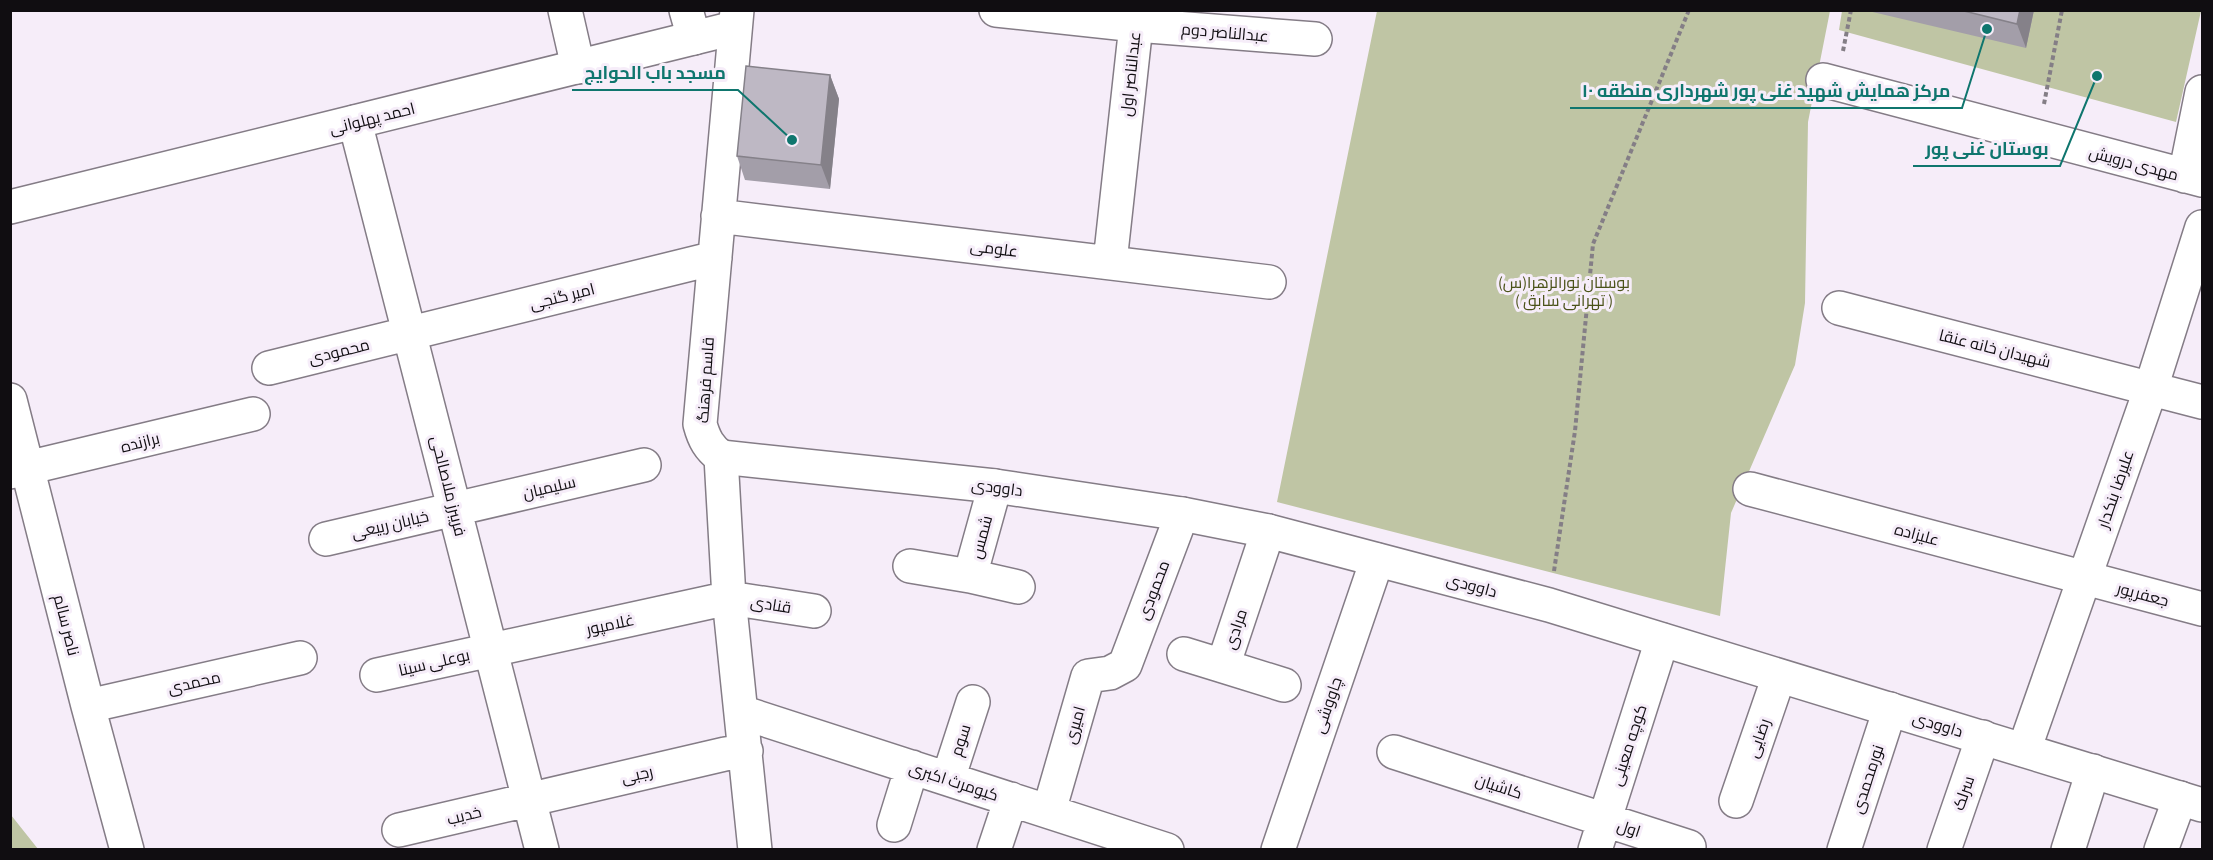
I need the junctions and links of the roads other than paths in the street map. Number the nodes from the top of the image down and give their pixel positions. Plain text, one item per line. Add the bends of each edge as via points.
1 (565, 10) edge
2 (996, 10) edge
3 (735, 19) edge
4 (690, 24) edge
5 (1136, 25) junction
6 (1315, 39) dead end
7 (578, 67) junction
8 (1829, 82) road end
9 (2202, 92) edge
10 (355, 122) junction
11 (2194, 178) edge
12 (10, 207) edge
13 (718, 216) junction
14 (2202, 227) edge
15 (715, 258) junction
16 (1110, 262) junction
17 (1269, 282) dead end
18 (1839, 308) dead end
19 (409, 333) junction
20 (269, 368) dead end
21 (2151, 388) junction
22 (10, 400) edge
23 (2202, 402) edge
24 (253, 414) dead end
25 (721, 457) junction
26 (644, 465) dead end
27 (19, 471) edge
28 (995, 486) junction
29 (1750, 489) dead end
30 (455, 509) junction
31 (1182, 514) junction
32 (1268, 531) junction
33 (326, 539) dead end
34 (1377, 560) junction
35 (910, 566) dead end
36 (970, 576) junction
37 (2084, 578) junction
38 (1018, 587) dead end
39 (729, 598) junction
40 (2202, 609) edge
41 (814, 611) dead end
42 (1662, 640) junction
43 (491, 650) junction
44 (1184, 654) dead end
45 (300, 658) dead end
46 (1125, 665) joint
47 (1223, 666) junction
48 (377, 675) dead end
49 (1779, 675) junction
50 (1284, 685) dead end
51 (973, 702) dead end
52 (88, 706) junction
53 (1890, 709) junction
54 (741, 712) junction
55 (1983, 737) junction
56 (2024, 750) junction
57 (746, 751) junction
58 (1394, 752) dead end
59 (912, 767) junction
60 (2093, 771) junction
61 (948, 779) junction
62 (529, 799) junction
63 (1011, 799) junction
64 (1736, 801) dead end
65 (2191, 801) edge
66 (1049, 811) junction
67 (894, 825) dead end
68 (399, 830) dead end
69 (1599, 834) edge
70 (1689, 847) dead end
71 (127, 849) edge
72 (542, 849) edge
73 (755, 849) edge
74 (994, 849) edge
75 (1167, 849) edge
76 (1278, 849) edge
77 (1844, 849) edge
78 (1944, 849) edge
79 (2068, 849) edge
80 (2161, 849) edge

1 - 7 street
2 - 5 street, عبدالناصر اول
3 - 4 street, احمد پهلوانی
3 - 13 street, قاسم فرهنگ
4 - 7 street, احمد پهلوانی
5 - 6 street, عبدالناصر دوم
5 - 16 street, عبدالناصر اول
7 - 10 street, احمد پهلوانی
8 - 11 street, مهدی درویش
9 - 11 street
10 - 12 street, احمد پهلوانی
10 - 19 street, فریبرز ملاصالحی
13 - 15 street, قاسم فرهنگ
13 - 16 street, علومی
14 - 21 street, علیرضا بنکدار
15 - 19 street, امیر گنجی
15 - 25 street, قاسم فرهنگ via 700,424 703,437
16 - 17 street, علومی
18 - 21 street, شهیدان خانه‌ عنقا
19 - 20 street, محمودی
19 - 30 street, فریبرز ملاصالحی
21 - 23 street, شهیدان خانه‌ عنقا
21 - 37 street, علیرضا بنکدار
22 - 27 street, ناصر سالم
24 - 27 street, برازنده
25 - 28 street, داوودی
25 - 39 street
26 - 30 street, سلیمیان
27 - 52 street, ناصر سالم
28 - 31 street, داوودی
28 - 36 street, شمس
29 - 37 street, علیزاده
30 - 33 street, خیابان ربیعی
30 - 43 street, فریبرز ملاصالحی
31 - 32 street, داوودی
31 - 46 street, محمودی
32 - 34 street, داوودی
32 - 47 street, مرادی
34 - 42 street, داوودی
34 - 76 street, چاووشی
35 - 36 street
36 - 38 street, شمس
37 - 40 street, جعفرپور
37 - 56 street, علیرضا بنکدار
39 - 41 street, قنادی
39 - 43 street, غلامپور
39 - 54 street
42 - 49 street, داوودی
42 - 69 street, کوچه معینی
43 - 48 street, بوعلی سینا
43 - 62 street, فریبرز ملاصالحی
44 - 47 street
45 - 52 street, محمدی
46 - 66 street, امیری via 1088,676
47 - 50 street, مرادی
49 - 53 street, داوودی
49 - 64 street, رضایی
51 - 61 street, سوم
52 - 71 street, ناصر سالم
53 - 55 street, داوودی
53 - 77 street, نورمحمدی
54 - 57 street
54 - 59 street, کیومرث اکبری
55 - 56 street, داوودی
55 - 78 street, سرلک
56 - 60 street, داوودی
57 - 62 street, رجبی
57 - 73 street
58 - 69 street, کاشیان
59 - 61 street, کیومرث اکبری
59 - 67 street
60 - 65 street, داوودی
60 - 79 street
61 - 63 street, کیومرث اکبری
62 - 68 street, خدیب
62 - 72 street, فریبرز ملاصالحی
63 - 66 street, کیومرث اکبری
63 - 74 street
65 - 80 street
66 - 75 street, کیومرث اکبری
69 - 70 street, اول

